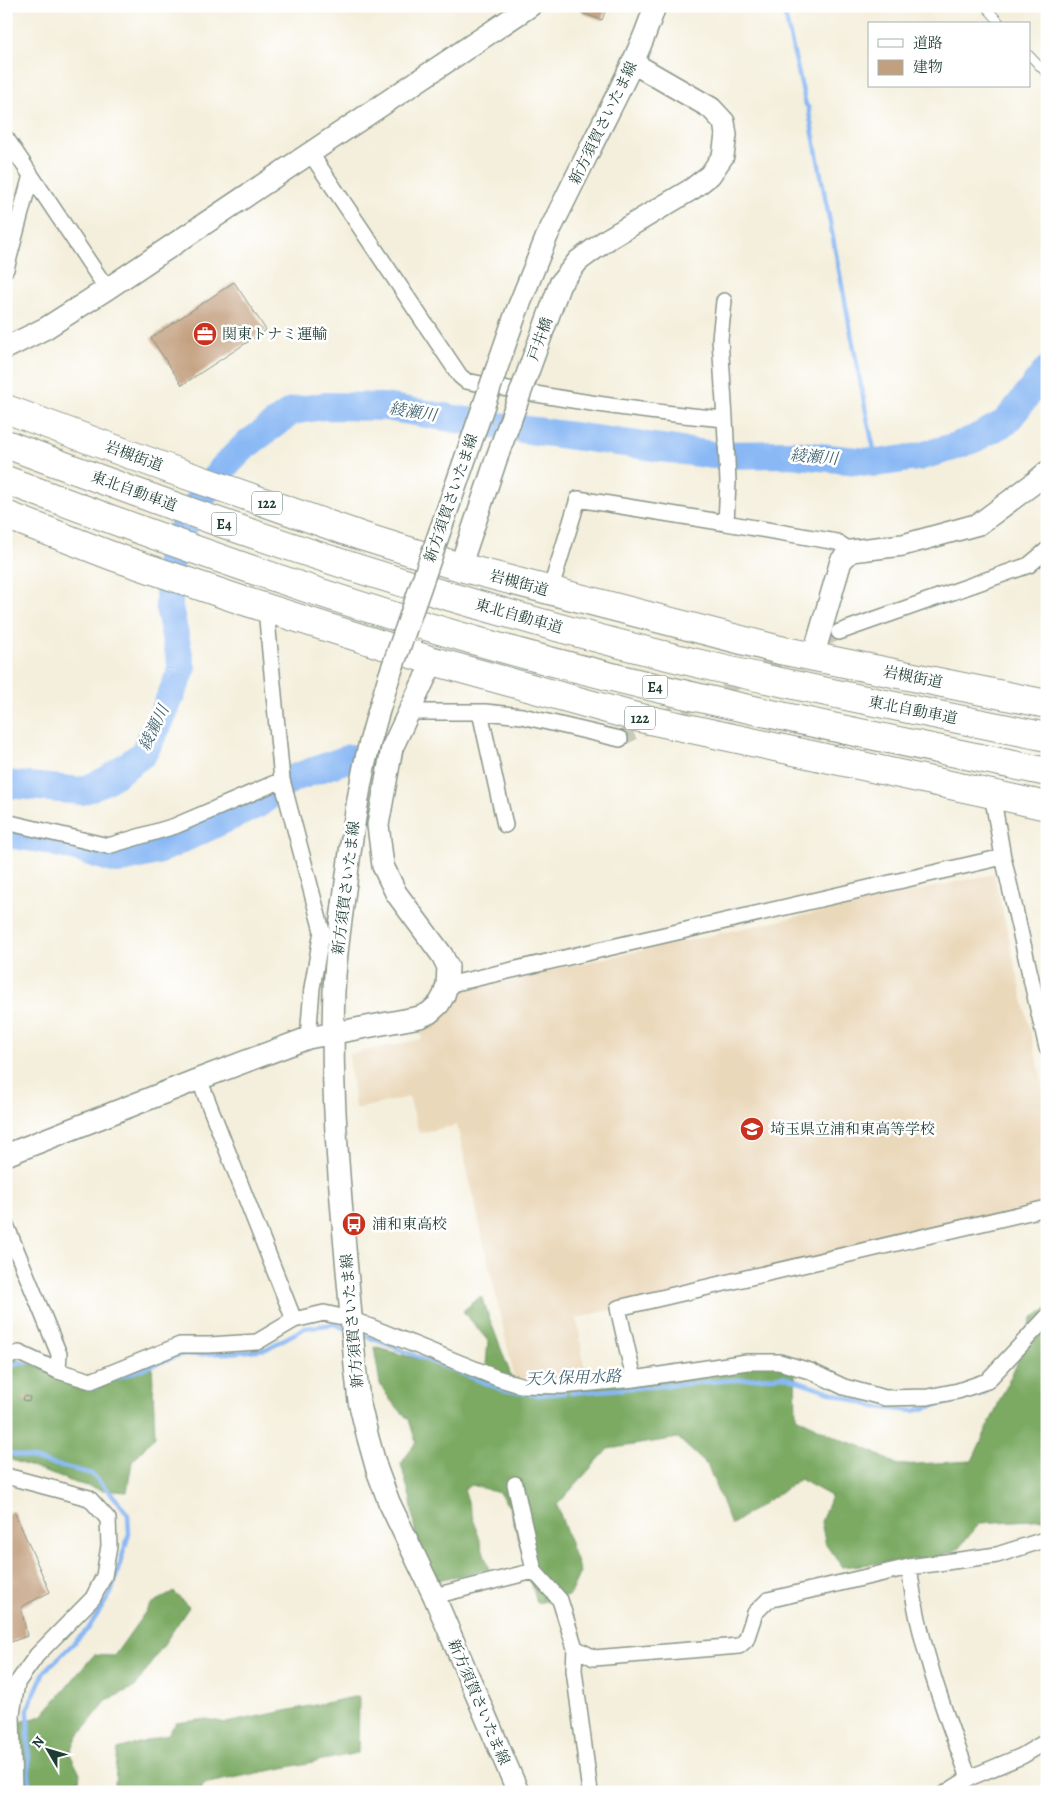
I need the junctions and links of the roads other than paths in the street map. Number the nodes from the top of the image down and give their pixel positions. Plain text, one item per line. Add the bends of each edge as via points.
1 (530, 6) edge
2 (655, 6) edge
3 (984, 6) edge
4 (999, 22) edge
5 (1030, 56) edge
6 (633, 63) junction
7 (1047, 74) edge
8 (6, 138) edge
9 (311, 154) junction
10 (31, 175) junction
11 (6, 269) edge
12 (107, 289) junction
13 (724, 301) dead end
14 (6, 348) edge
15 (6, 409) edge
16 (725, 419) junction
17 (6, 444) edge
18 (1047, 472) edge
19 (6, 480) edge
20 (6, 515) edge
21 (726, 523) junction
22 (1047, 550) edge
23 (851, 551) junction
24 (460, 567) junction
25 (550, 591) junction
26 (253, 605) junction
27 (839, 632) tunnel mouth
28 (813, 657) junction
29 (433, 661) junction
30 (1047, 704) edge
31 (409, 712) junction
32 (480, 712) junction
33 (1047, 737) edge
34 (620, 738) tunnel mouth
35 (1047, 772) edge
36 (282, 780) junction
37 (992, 794) junction
38 (1047, 806) edge
39 (6, 822) edge
40 (505, 825) dead end
41 (1003, 858) junction
42 (447, 984) junction
43 (333, 1032) junction
44 (308, 1038) junction
45 (1047, 1048) edge
46 (199, 1079) junction
47 (6, 1155) edge
48 (1047, 1208) edge
49 (6, 1224) edge
50 (1047, 1316) edge
51 (351, 1319) junction
52 (294, 1320) junction
53 (6, 1357) edge
54 (58, 1371) junction
55 (634, 1379) junction
56 (6, 1476) edge
57 (515, 1484) dead end
58 (1047, 1539) edge
59 (909, 1567) junction
60 (534, 1571) junction
61 (434, 1596) junction
62 (575, 1648) junction
63 (9, 1714) edge
64 (1047, 1741) edge
65 (969, 1778) junction
66 (14, 1792) edge
67 (518, 1792) edge
68 (590, 1792) edge
69 (947, 1792) edge

1 - 9 street
2 - 6 street, 新方須賀さいたま線
3 - 4 lane
5 - 7 lane
6 - 24 street, 戸井橋, bridge via 711,108 724,122 723,156 710,175 692,189 608,239 578,261 560,284
6 - 43 street, 新方須賀さいたま線, bridge via 547,236 516,313 374,725 354,823 343,905
8 - 10 street
9 - 12 street
9 - 16 street via 466,381 535,395
10 - 11 street
10 - 12 street
12 - 14 street via 46,328
13 - 16 street via 720,339
15 - 24 highway, 岩槻街道 / 122 via 361,536
16 - 21 street
17 - 33 highway, 東北自動車道 / E4 via 299,550 459,600 721,669
18 - 23 street via 979,524 903,545
19 - 35 highway, E4 via 270,576 479,642 754,711
20 - 26 highway, 122
21 - 23 street via 837,542
21 - 25 street via 578,499
22 - 27 street via 1029,565
23 - 28 street via 841,561
24 - 25 highway, 岩槻街道 / 122
25 - 28 highway, 岩槻街道 / 122
26 - 29 highway, 122
26 - 36 street
28 - 30 highway, 岩槻街道 / 122
29 - 31 street
29 - 37 highway, 122 via 636,717
31 - 32 street
31 - 42 street via 392,748 378,825 383,866 396,893 448,966
32 - 34 street via 522,716
32 - 40 street
36 - 39 street via 175,826 108,846
36 - 44 street via 322,931 312,988
37 - 38 highway, 122
37 - 41 street
41 - 42 street
41 - 45 street
42 - 43 street via 439,1004 429,1014
43 - 44 street
43 - 51 street, 新方須賀さいたま線 via 336,1127
44 - 46 street
46 - 47 street
46 - 52 street
48 - 55 street via 618,1308
49 - 54 street via 59,1354
50 - 55 street via 987,1381 928,1397 885,1398 844,1387 810,1371 779,1362 746,1362
51 - 52 street via 324,1313
51 - 55 street via 520,1385 562,1386
51 - 61 street, 新方須賀さいたま線 via 359,1401 377,1470
52 - 54 street via 257,1342 180,1344 91,1381
53 - 54 street via 19,1353
56 - 63 street via 89,1498 108,1519 109,1546 104,1576 94,1598 37,1655 18,1683
57 - 60 street
58 - 59 street via 997,1555
59 - 62 street via 768,1600 755,1612 746,1640 739,1646 594,1658
59 - 65 street via 921,1636 942,1706
60 - 61 street
60 - 62 street via 560,1600
61 - 67 street, 新方須賀さいたま線
62 - 68 street via 574,1670
63 - 66 street
64 - 65 street via 1022,1756
65 - 69 street

